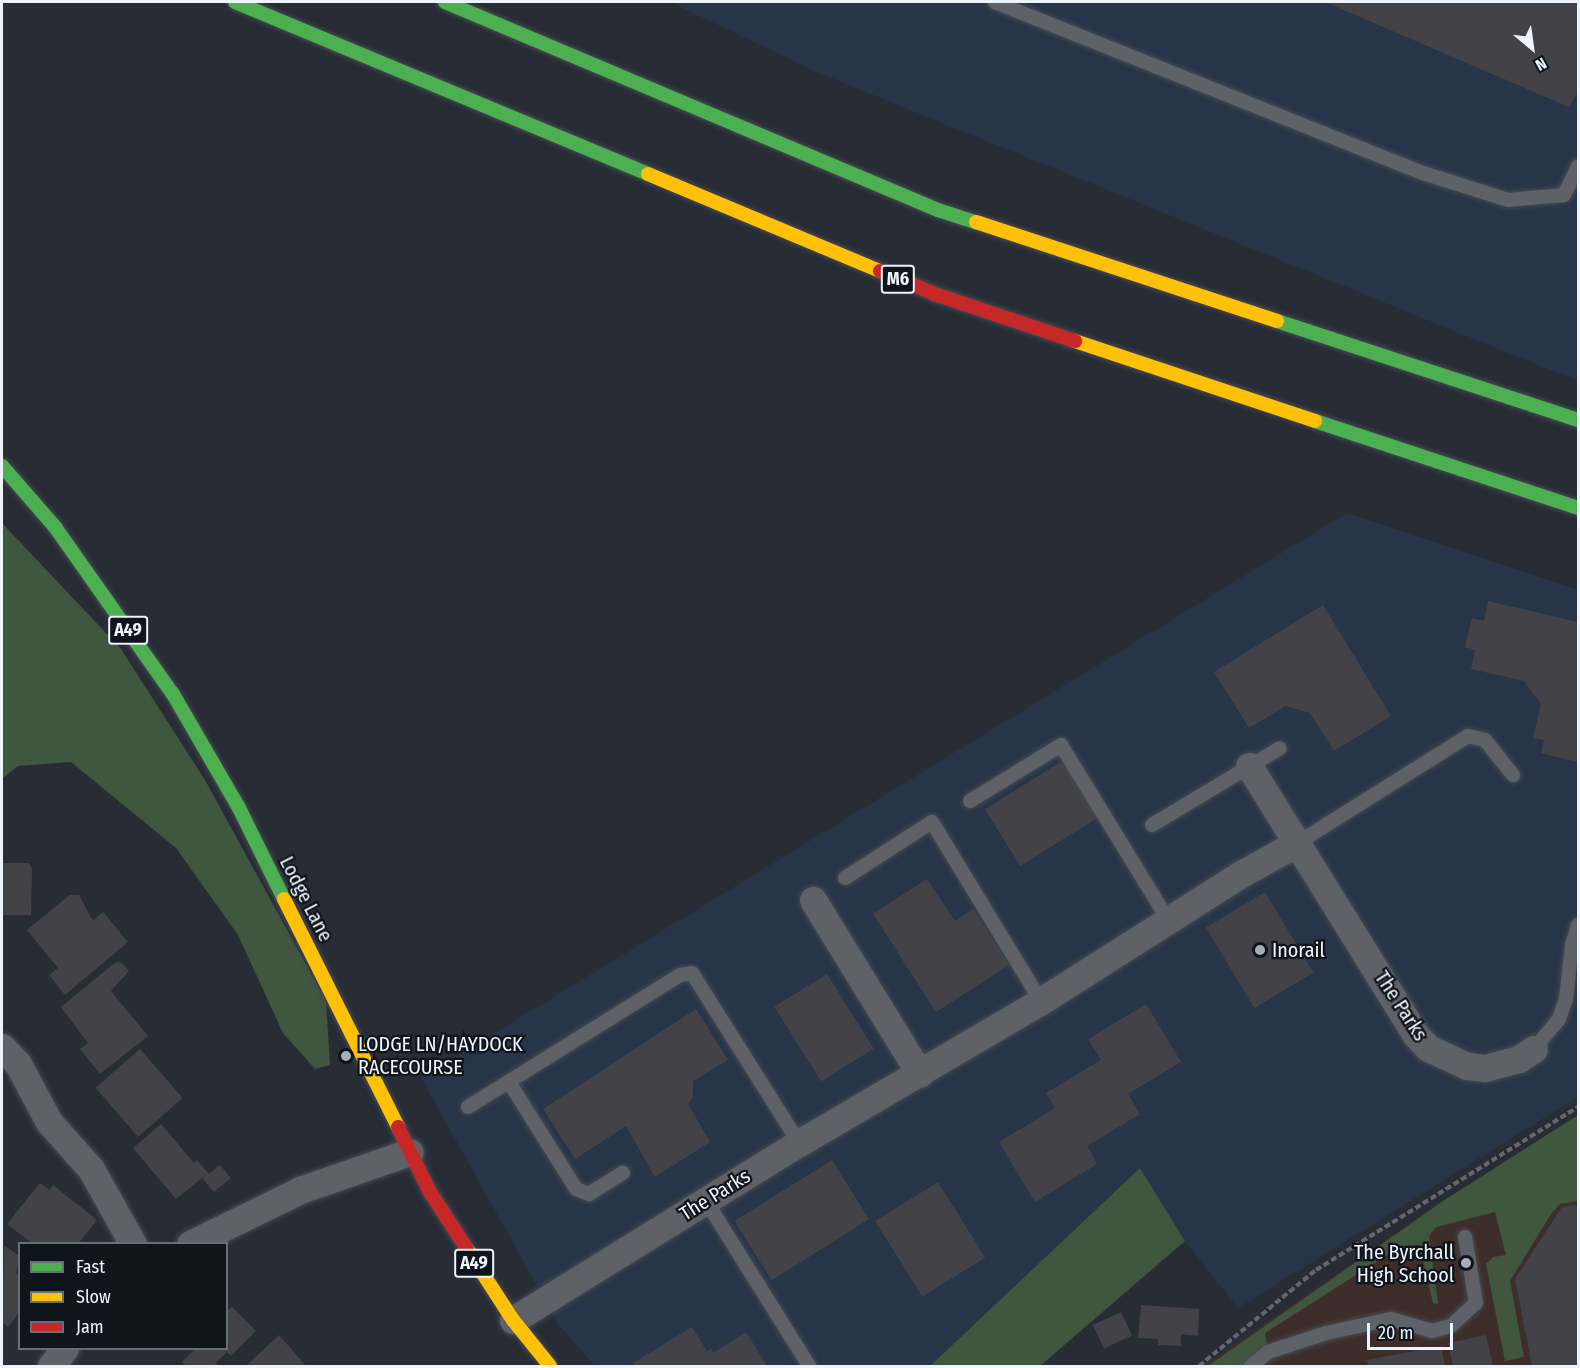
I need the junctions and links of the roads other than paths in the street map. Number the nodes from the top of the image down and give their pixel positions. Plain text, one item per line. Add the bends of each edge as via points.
1 (235, 2) edge
2 (445, 2) edge
3 (995, 2) edge
4 (1578, 166) edge
5 (1578, 420) edge
6 (2, 466) edge
7 (1578, 508) edge
8 (1280, 748) dead end
9 (1249, 766) junction
10 (1513, 775) dead end
11 (970, 801) dead end
12 (1152, 825) dead end
13 (1299, 842) junction
14 (845, 878) dead end
15 (813, 900) dead end
16 (1169, 921) junction
17 (1578, 925) edge
18 (1041, 1001) junction
19 (2, 1047) edge
20 (1534, 1049) joint
21 (920, 1074) junction
22 (509, 1082) junction
23 (468, 1107) dead end
24 (799, 1143) junction
25 (410, 1152) junction
26 (623, 1173) dead end
27 (706, 1201) junction
28 (1466, 1237) dead end
29 (132, 1242) edge
30 (194, 1242) edge
31 (513, 1320) junction
32 (550, 1366) edge
33 (809, 1366) edge
34 (1251, 1366) edge

1 - 7 main road, M6 via 934,294
2 - 5 main road via 938,210
3 - 4 lane via 1423,172 1508,200 1564,195
6 - 25 main road, Lodge Lane / A49 via 55,527 173,694 237,806
8 - 9 lane
9 - 12 lane
9 - 13 street, The Parks
10 - 13 lane via 1485,740 1468,736 1451,743 1438,756
11 - 16 lane via 1061,745
13 - 16 street, The Parks
13 - 20 street, The Parks via 1416,1035 1428,1048 1452,1061 1485,1068 1519,1059
14 - 18 lane via 932,822
15 - 21 street
16 - 18 street, The Parks
17 - 20 lane, The Parks via 1559,1019
18 - 21 street, The Parks
19 - 29 street via 18,1064 49,1122 91,1169
21 - 24 street, The Parks
22 - 23 lane
22 - 24 lane via 680,975 692,973
22 - 26 lane via 576,1189 590,1194
24 - 27 street, The Parks
25 - 30 street via 300,1190
25 - 31 main road, Lodge Lane / A49 via 459,1240
27 - 31 street, The Parks
27 - 33 lane
28 - 34 lane via 1476,1303 1451,1326 1432,1331 1391,1319 1326,1333 1268,1352
31 - 32 main road, Lodge Lane / A49

